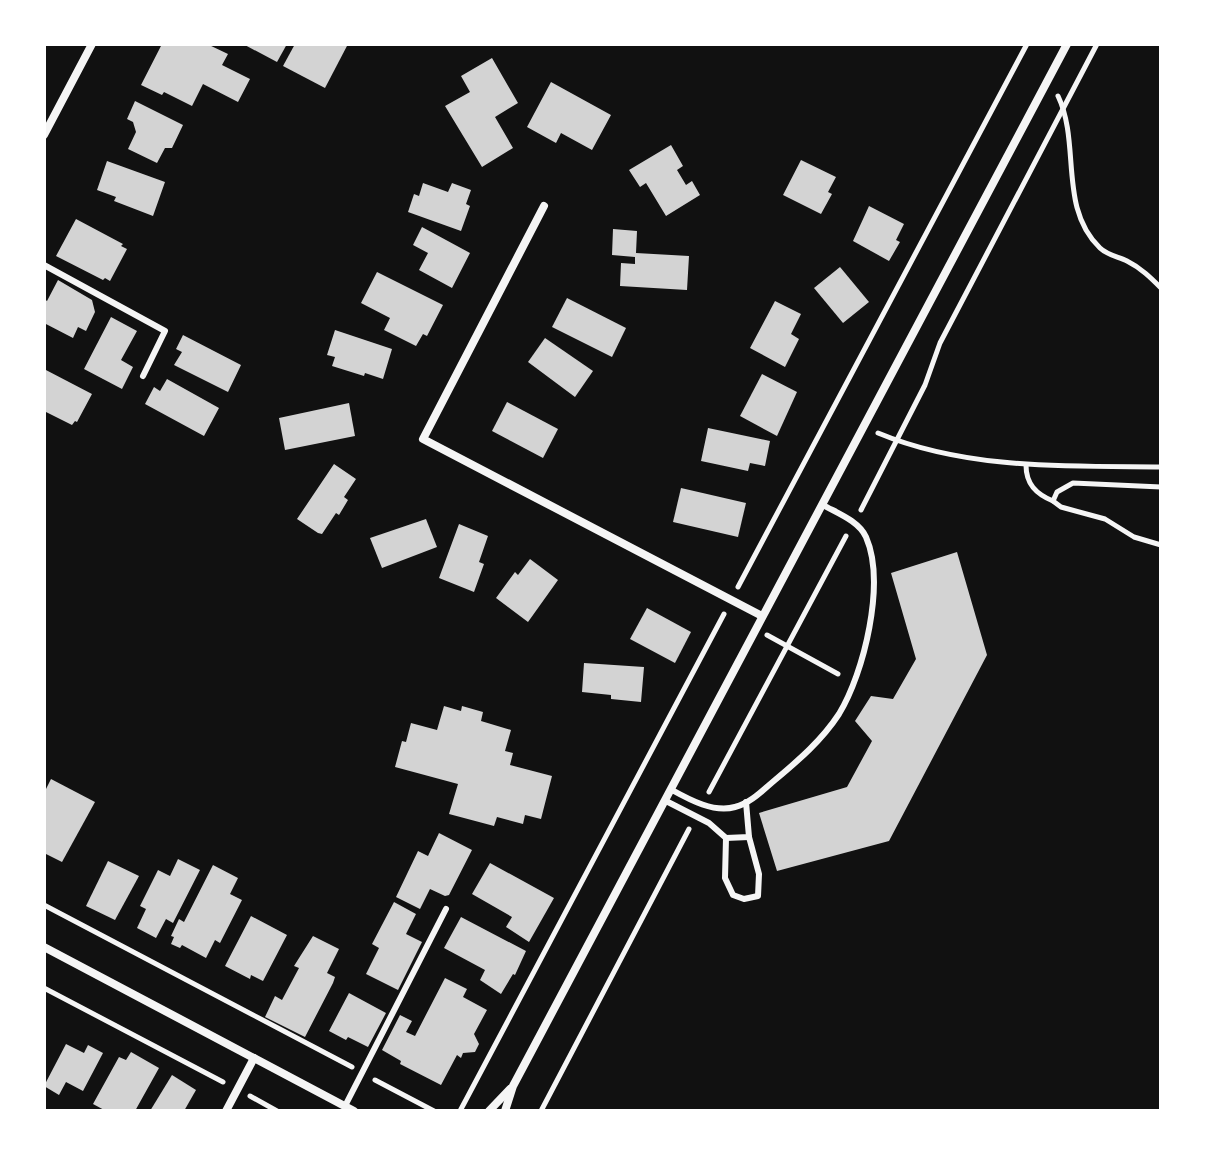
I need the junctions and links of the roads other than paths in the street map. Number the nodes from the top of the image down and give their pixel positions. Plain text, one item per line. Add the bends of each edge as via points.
1 (92, 44) edge
2 (1067, 44) edge
3 (44, 135) edge
4 (544, 206) dead end
5 (44, 265) edge
6 (143, 376) dead end
7 (823, 505) junction
8 (762, 616) junction
9 (672, 790) junction
10 (666, 801) junction
11 (746, 802) junction
12 (749, 837) junction
13 (726, 838) junction
14 (446, 909) dead end
15 (44, 947) edge
16 (254, 1058) junction
17 (513, 1086) junction
18 (345, 1106) junction
19 (226, 1111) edge
20 (354, 1111) edge
21 (489, 1111) edge
22 (505, 1111) edge

1 - 3 street
2 - 7 street
4 - 8 street via 423,439
5 - 6 lane via 165,331
7 - 8 street
7 - 11 lane via 854,522 866,536 875,579 858,674 839,714 811,749
8 - 9 street
9 - 10 street
9 - 11 lane via 702,806 734,808
10 - 13 lane
10 - 17 street
11 - 12 lane
12 - 13 lane
12 - 13 lane via 760,886 758,896 744,899 733,895 725,878
14 - 18 lane
15 - 16 street
16 - 18 street
16 - 19 street
17 - 21 street
17 - 22 street
18 - 20 street

